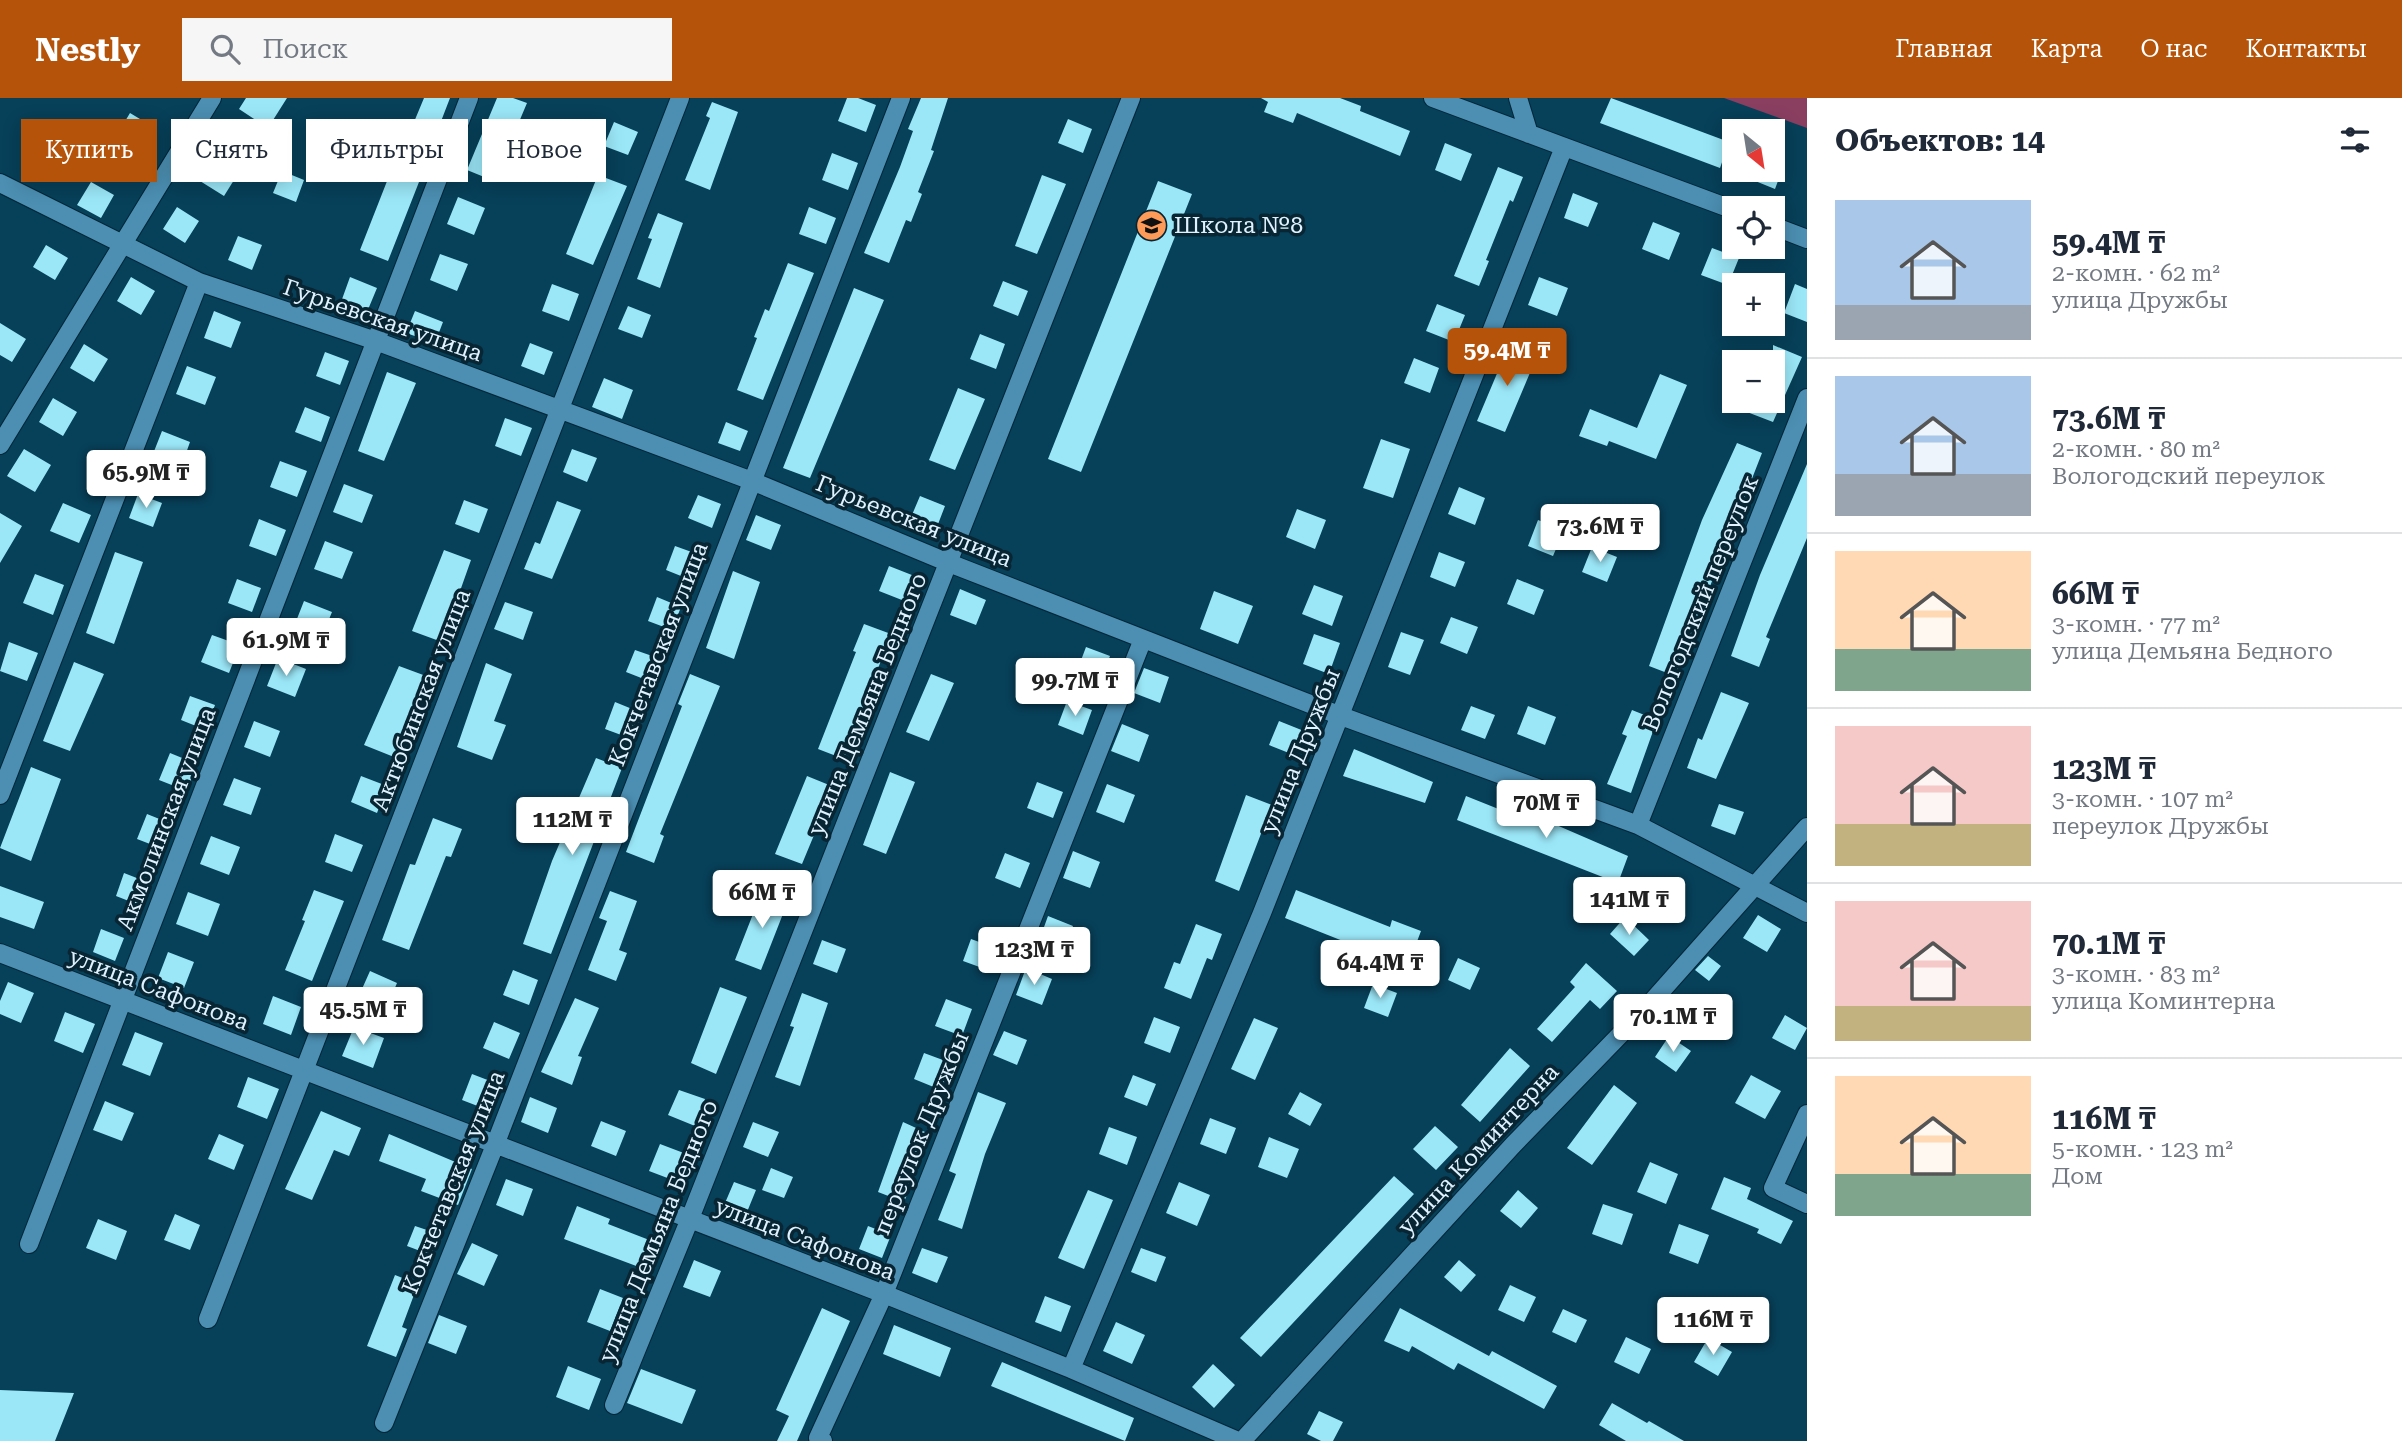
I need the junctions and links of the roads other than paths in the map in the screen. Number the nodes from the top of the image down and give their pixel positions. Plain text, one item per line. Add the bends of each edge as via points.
1 (212, 98) edge
2 (469, 98) edge
3 (680, 98) edge
4 (901, 98) edge
5 (1131, 98) edge
6 (1433, 98) edge
7 (1518, 98) edge
8 (1529, 134) junction
9 (1564, 146) junction
10 (0, 183) edge
11 (1722, 205) edge
12 (1785, 231) edge
13 (1807, 239) edge
14 (122, 245) junction
15 (199, 282) junction
16 (373, 341) junction
17 (1807, 398) edge
18 (560, 409) junction
19 (0, 445) edge
20 (752, 481) junction
21 (949, 564) junction
22 (1143, 639) junction
23 (1342, 716) junction
24 (0, 795) edge
25 (1638, 825) junction
26 (1807, 827) edge
27 (1756, 886) junction
28 (1807, 913) edge
29 (0, 953) edge
30 (124, 1001) junction
31 (303, 1072) junction
32 (1807, 1114) edge
33 (495, 1144) junction
34 (1807, 1204) edge
35 (689, 1221) junction
36 (29, 1244) dead end
37 (884, 1294) junction
38 (208, 1320) dead end
39 (1071, 1368) junction
40 (614, 1405) dead end
41 (384, 1423) dead end
42 (1215, 1436) edge
43 (823, 1441) edge
44 (1240, 1441) edge

1 - 14 street
2 - 16 street, Акмолинская улица
3 - 18 street, Актюбинская улица
4 - 20 street, Кокчетавская улица
5 - 21 street, улица Демьяна Бедного
6 - 8 street
7 - 8 street
8 - 9 street
9 - 11 street
9 - 23 street, улица Дружбы
10 - 14 street, Гурьевская улица
12 - 13 street
14 - 15 street, Гурьевская улица
14 - 19 street
15 - 16 street, Гурьевская улица
15 - 24 street
16 - 18 street, Гурьевская улица
16 - 30 street, Акмолинская улица
17 - 25 street, Вологодский переулок
18 - 20 street, Гурьевская улица
18 - 31 street, Актюбинская улица
20 - 21 street, Гурьевская улица
20 - 33 street, Кокчетавская улица
21 - 22 street, Гурьевская улица
21 - 35 street, улица Демьяна Бедного
22 - 23 street, Гурьевская улица
22 - 37 street, переулок Дружбы
23 - 25 street, Гурьевская улица
23 - 39 street, улица Дружбы
25 - 27 street, Гурьевская улица
26 - 27 street, улица Коминтерна
27 - 28 street, Гурьевская улица
27 - 44 street, улица Коминтерна
29 - 30 street, улица Сафонова
30 - 31 street, улица Сафонова
30 - 36 street, Акмолинская улица
31 - 33 street, улица Сафонова
31 - 38 street, Актюбинская улица
32 - 34 street via 1773,1188
33 - 35 street, улица Сафонова
33 - 41 street, Кокчетавская улица
35 - 37 street, улица Сафонова
35 - 40 street, улица Демьяна Бедного
37 - 39 street, улица Сафонова
37 - 43 street, переулок Дружбы via 818,1438
39 - 42 street, улица Сафонова
42 - 44 street, улица Сафонова

